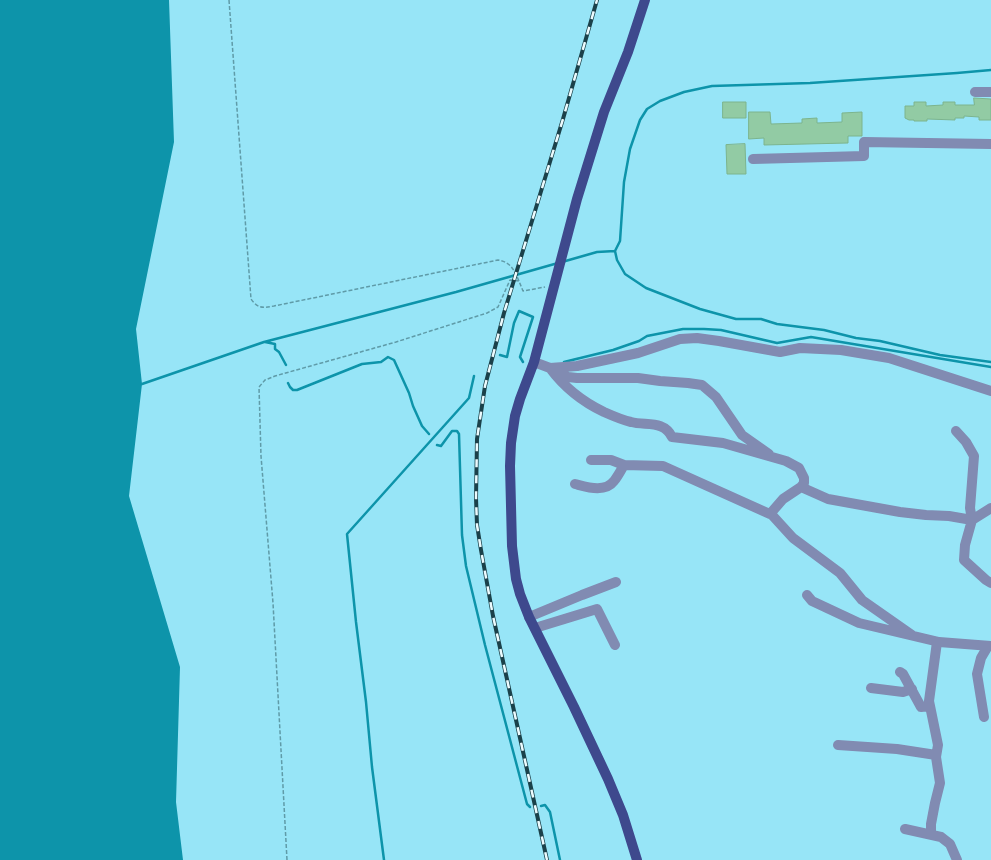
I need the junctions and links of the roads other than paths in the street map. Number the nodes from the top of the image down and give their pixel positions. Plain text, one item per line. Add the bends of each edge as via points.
1 (645, 0) edge
2 (975, 92) dead end
3 (991, 92) edge
4 (991, 144) edge
5 (753, 159) dead end
6 (534, 362) junction
7 (550, 368) junction
8 (991, 391) edge
9 (956, 431) dead end
10 (773, 457) junction
11 (591, 460) dead end
12 (624, 465) junction
13 (575, 484) dead end
14 (801, 487) junction
15 (991, 508) edge
16 (770, 514) junction
17 (972, 520) junction
18 (616, 582) dead end
19 (991, 583) edge
20 (807, 595) dead end
21 (529, 617) junction
22 (535, 628) junction
23 (912, 635) junction
24 (937, 642) junction
25 (615, 645) dead end
26 (990, 646) edge
27 (900, 672) dead end
28 (871, 688) dead end
29 (912, 689) junction
30 (930, 706) junction
31 (984, 717) dead end
32 (838, 745) dead end
33 (936, 755) junction
34 (905, 829) dead end
35 (931, 835) junction
36 (637, 860) edge
37 (957, 860) edge

1 - 6 main road via 604,112 576,199
2 - 3 street
4 - 5 street via 864,142 864,156
6 - 7 street
6 - 21 main road via 515,416 510,466 514,562 520,594
7 - 8 street via 577,366 616,358 680,339 698,338 780,352 800,348 841,350 889,358
7 - 10 street via 560,382 587,403 622,419 664,427 672,437 723,444
7 - 10 street via 568,377 638,378 702,386 716,397 742,435
9 - 17 street via 974,456 970,508
10 - 14 street via 799,468 804,478
11 - 12 street via 611,460
12 - 13 street via 614,482 607,487 597,489
12 - 16 street via 663,466
14 - 16 street via 783,498
14 - 17 street via 828,499 900,512
15 - 17 street
16 - 23 street via 793,538 840,573 862,600
17 - 19 street via 964,560
18 - 21 street
20 - 23 street via 812,601 859,623
21 - 22 main road
22 - 25 street via 597,609
22 - 36 main road via 608,779
23 - 24 street
24 - 26 street
24 - 30 street
26 - 31 street via 980,662 977,674
27 - 29 street
28 - 29 street via 903,692
29 - 30 street via 921,707
30 - 33 street via 938,745
32 - 33 street via 897,749
33 - 35 street via 940,783
34 - 35 street
35 - 37 street via 941,837 950,844

